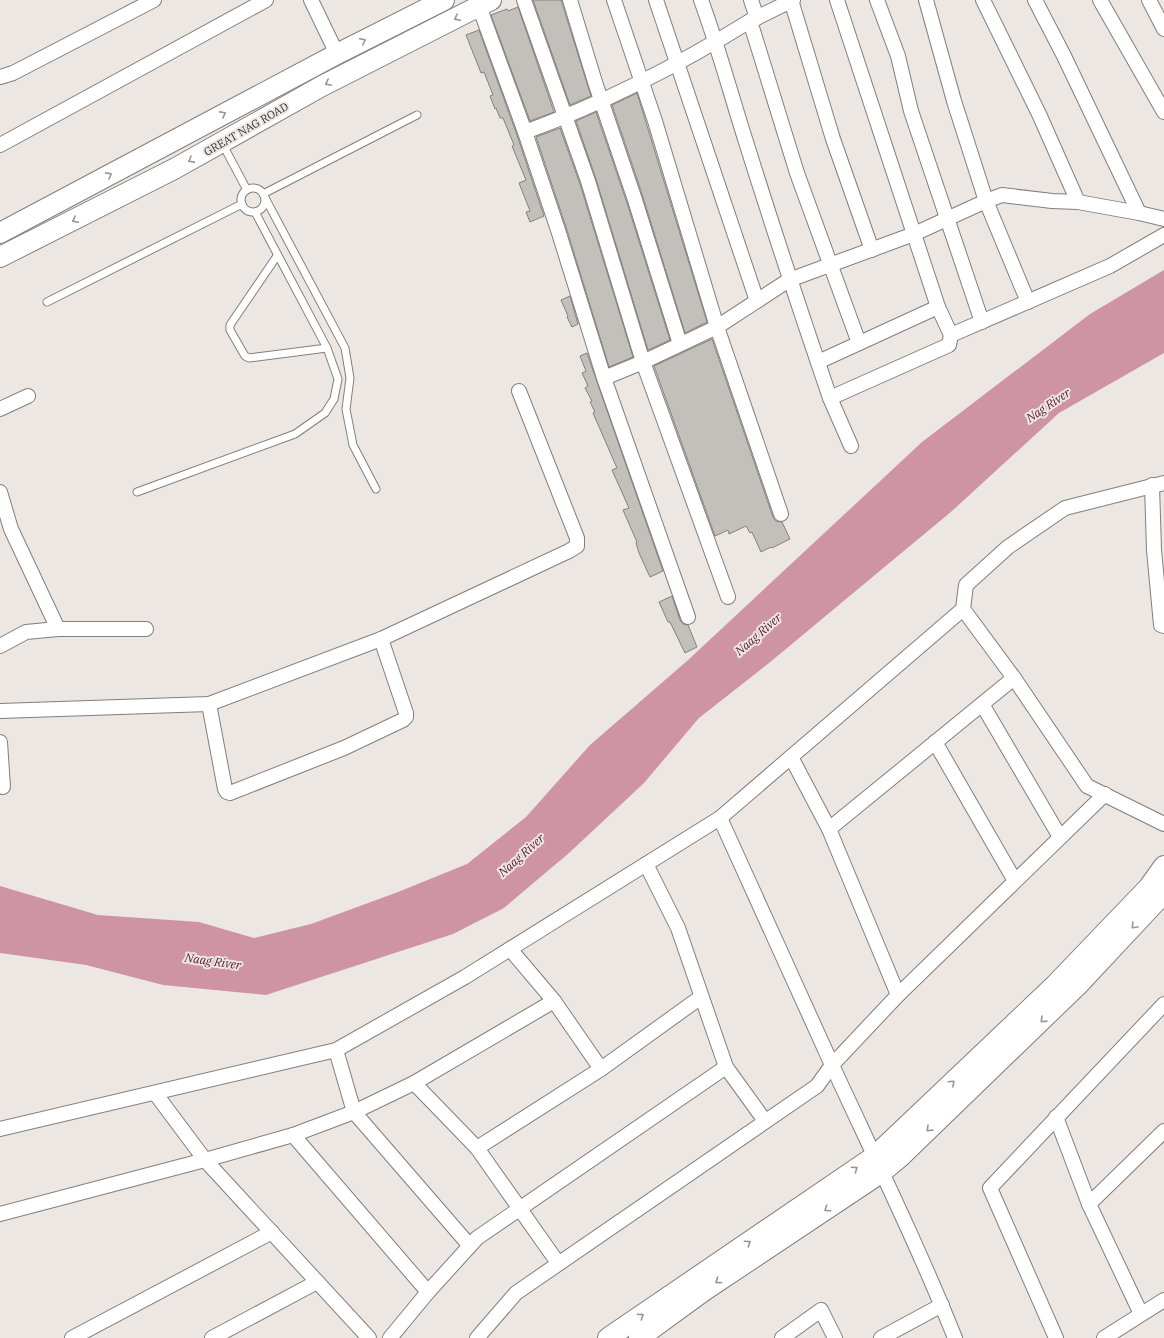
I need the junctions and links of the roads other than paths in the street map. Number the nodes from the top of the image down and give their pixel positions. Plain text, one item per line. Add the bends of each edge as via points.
1 (154, 0) edge
2 (266, 0) edge
3 (311, 0) edge
4 (444, 0) edge
5 (524, 0) edge
6 (570, 0) edge
7 (614, 0) edge
8 (656, 0) edge
9 (701, 0) edge
10 (751, 0) edge
11 (792, 0) edge
12 (837, 0) edge
13 (877, 0) edge
14 (926, 0) edge
15 (982, 0) edge
16 (1035, 0) edge
17 (1100, 0) edge
18 (1150, 0) edge
19 (485, 3) edge
20 (754, 19) junction
21 (1164, 29) edge
22 (715, 43) junction
23 (337, 54) junction
24 (678, 64) junction
25 (346, 73) junction
26 (0, 77) edge
27 (641, 82) junction
28 (601, 101) junction
29 (1164, 112) edge
30 (417, 115) dead end
31 (566, 117) junction
32 (525, 132) junction
33 (222, 143) junction
34 (0, 145) edge
35 (247, 190) junction
36 (263, 194) junction
37 (986, 201) junction
38 (1078, 202) junction
39 (242, 204) junction
40 (255, 212) junction
41 (1140, 213) junction
42 (947, 218) junction
43 (1164, 219) edge
44 (0, 233) edge
45 (914, 234) junction
46 (1164, 235) edge
47 (872, 250) junction
48 (277, 256) junction
49 (0, 257) edge
50 (830, 265) junction
51 (789, 280) junction
52 (757, 301) junction
53 (47, 302) dead end
54 (1028, 302) junction
55 (938, 307) junction
56 (982, 322) junction
57 (717, 327) junction
58 (950, 336) junction
59 (859, 343) junction
60 (680, 344) junction
61 (327, 348) junction
62 (643, 362) junction
63 (818, 362) junction
64 (604, 378) junction
65 (519, 391) dead end
66 (28, 396) dead end
67 (830, 398) junction
68 (0, 410) edge
69 (851, 446) dead end
70 (1158, 484) edge
71 (376, 489) dead end
72 (0, 492) edge
73 (137, 492) dead end
74 (781, 514) dead end
75 (5, 532) edge
76 (728, 597) dead end
77 (963, 609) junction
78 (688, 617) dead end
79 (1164, 626) edge
80 (58, 629) junction
81 (146, 629) dead end
82 (381, 639) junction
83 (0, 646) edge
84 (1014, 678) junction
85 (209, 704) junction
86 (982, 704) junction
87 (0, 711) edge
88 (0, 742) edge
89 (935, 742) junction
90 (791, 757) junction
91 (3, 787) dead end
92 (1104, 794) junction
93 (720, 818) junction
94 (1164, 824) edge
95 (829, 829) junction
96 (1060, 838) junction
97 (646, 864) junction
98 (1164, 866) edge
99 (1016, 881) junction
100 (1159, 895) edge
101 (510, 949) junction
102 (898, 995) junction
103 (701, 997) junction
104 (554, 1001) junction
105 (1164, 1004) edge
106 (336, 1050) junction
107 (832, 1065) junction
108 (726, 1067) junction
109 (600, 1069) junction
110 (414, 1083) junction
111 (155, 1093) junction
112 (354, 1112) junction
113 (1056, 1117) junction
114 (765, 1121) junction
115 (0, 1129) edge
116 (1164, 1131) edge
117 (293, 1135) junction
118 (476, 1148) junction
119 (205, 1160) junction
120 (879, 1164) junction
121 (1089, 1204) junction
122 (520, 1208) junction
123 (0, 1214) edge
124 (272, 1232) junction
125 (470, 1246) junction
126 (558, 1263) junction
127 (317, 1282) junction
128 (428, 1292) junction
129 (1164, 1300) edge
130 (942, 1305) junction
131 (1141, 1314) junction
132 (72, 1338) edge
133 (212, 1338) edge
134 (368, 1338) edge
135 (390, 1338) edge
136 (477, 1338) edge
137 (608, 1338) edge
138 (639, 1338) edge
139 (782, 1338) edge
140 (834, 1338) edge
141 (881, 1338) edge
142 (955, 1338) edge
143 (1056, 1338) edge
144 (1104, 1338) edge

1 - 26 street via 13,73
2 - 34 street
3 - 23 street
23 -> 4 main road, GREAT NAG ROAD
5 - 31 street
6 - 28 street
7 - 27 street
8 - 24 street
9 - 22 street
10 - 20 street
11 - 20 street
11 - 47 street via 834,138
12 - 45 street
13 - 42 street via 898,56 912,111
14 - 37 street via 954,101
15 - 38 street via 1039,114
16 - 41 street
17 - 29 street
18 - 21 street
19 -> 25 main road, GREAT NAG ROAD
19 - 32 street
20 - 22 street
20 - 50 street via 797,173
22 - 24 street
22 - 51 street
23 - 25 main road
44 -> 23 main road, GREAT NAG ROAD
24 - 27 street
24 - 52 street
25 -> 33 main road, GREAT NAG ROAD
27 - 28 street
27 - 57 street
28 - 31 street
28 - 60 street
30 - 36 lane
31 - 32 street
31 - 62 street
32 - 64 street
33 - 35 lane
33 -> 49 main road, GREAT NAG ROAD
35 - 36 lane via 258,189
35 - 39 lane via 242,196
36 - 40 lane via 264,205
36 - 71 lane via 345,348 350,378 346,409 349,424 354,445
37 - 38 street via 1002,195
37 - 42 street
37 - 54 street
38 - 41 street
39 - 40 lane via 247,210
39 - 53 lane
40 - 48 lane
41 - 43 street
42 - 45 street
42 - 56 street
45 - 47 street
45 - 55 street
46 - 54 street via 1110,266
47 - 50 street
48 - 61 lane
48 - 61 lane via 230,325 230,330 245,356 249,358
50 - 51 street
50 - 59 street
51 - 52 street
51 - 63 street
52 - 57 street
54 - 56 street
55 - 58 street
55 - 59 street
56 - 58 street
57 - 60 street
57 - 74 street
58 - 67 street via 949,345
59 - 63 street
60 - 62 street
61 - 73 lane via 338,379 334,398 325,413 295,434
62 - 64 street
62 - 76 street
63 - 67 street
64 - 78 street
65 - 82 street via 577,538 577,546
66 - 68 street
67 - 69 street
70 - 77 street via 1065,508 1008,548 966,585
70 - 79 street via 1154,550 1161,624
72 - 75 street
75 - 80 street
77 - 84 street
77 - 90 street
80 - 81 street
80 - 83 street via 26,632
82 - 85 street
82 - 85 street via 406,717 344,748 230,793 225,790
84 - 86 street
84 - 92 street via 1087,786
85 - 87 street
86 - 89 street
86 - 96 street
88 - 91 street
89 - 95 street
89 - 99 street
90 - 93 street
90 - 95 street
92 - 94 street
92 - 96 street
93 - 97 street
93 - 107 street
95 - 102 street
96 - 99 street
97 - 101 street
97 - 103 street via 678,928
98 - 100 main road
99 - 102 street
100 - 120 main road via 1079,984 900,1157
101 - 104 street
101 - 106 street
102 - 107 street
103 - 108 street
103 - 109 street
104 - 109 street
104 - 110 street
105 - 113 street
106 - 111 street
106 - 112 street
107 - 114 street via 817,1086
107 - 120 street
108 - 114 street
108 - 122 street
109 - 118 street
110 - 112 street
110 - 118 street
111 - 115 street
111 - 119 street
112 - 117 street
112 - 125 street
113 - 121 street
113 - 143 street via 990,1188
114 - 126 street
116 - 121 street
117 - 119 street
117 - 128 street
118 - 122 street
119 - 123 street
119 - 124 street
120 - 130 street
137 -> 120 main road
120 -> 138 main road
121 - 131 street
122 - 125 street via 477,1238
122 - 126 street
124 - 127 street
124 - 132 street
125 - 128 street
126 - 136 street via 516,1293
127 - 133 street
127 - 134 street
128 - 135 street
129 - 131 street
130 - 141 street
130 - 142 street
131 - 144 street
139 - 140 street via 822,1310

